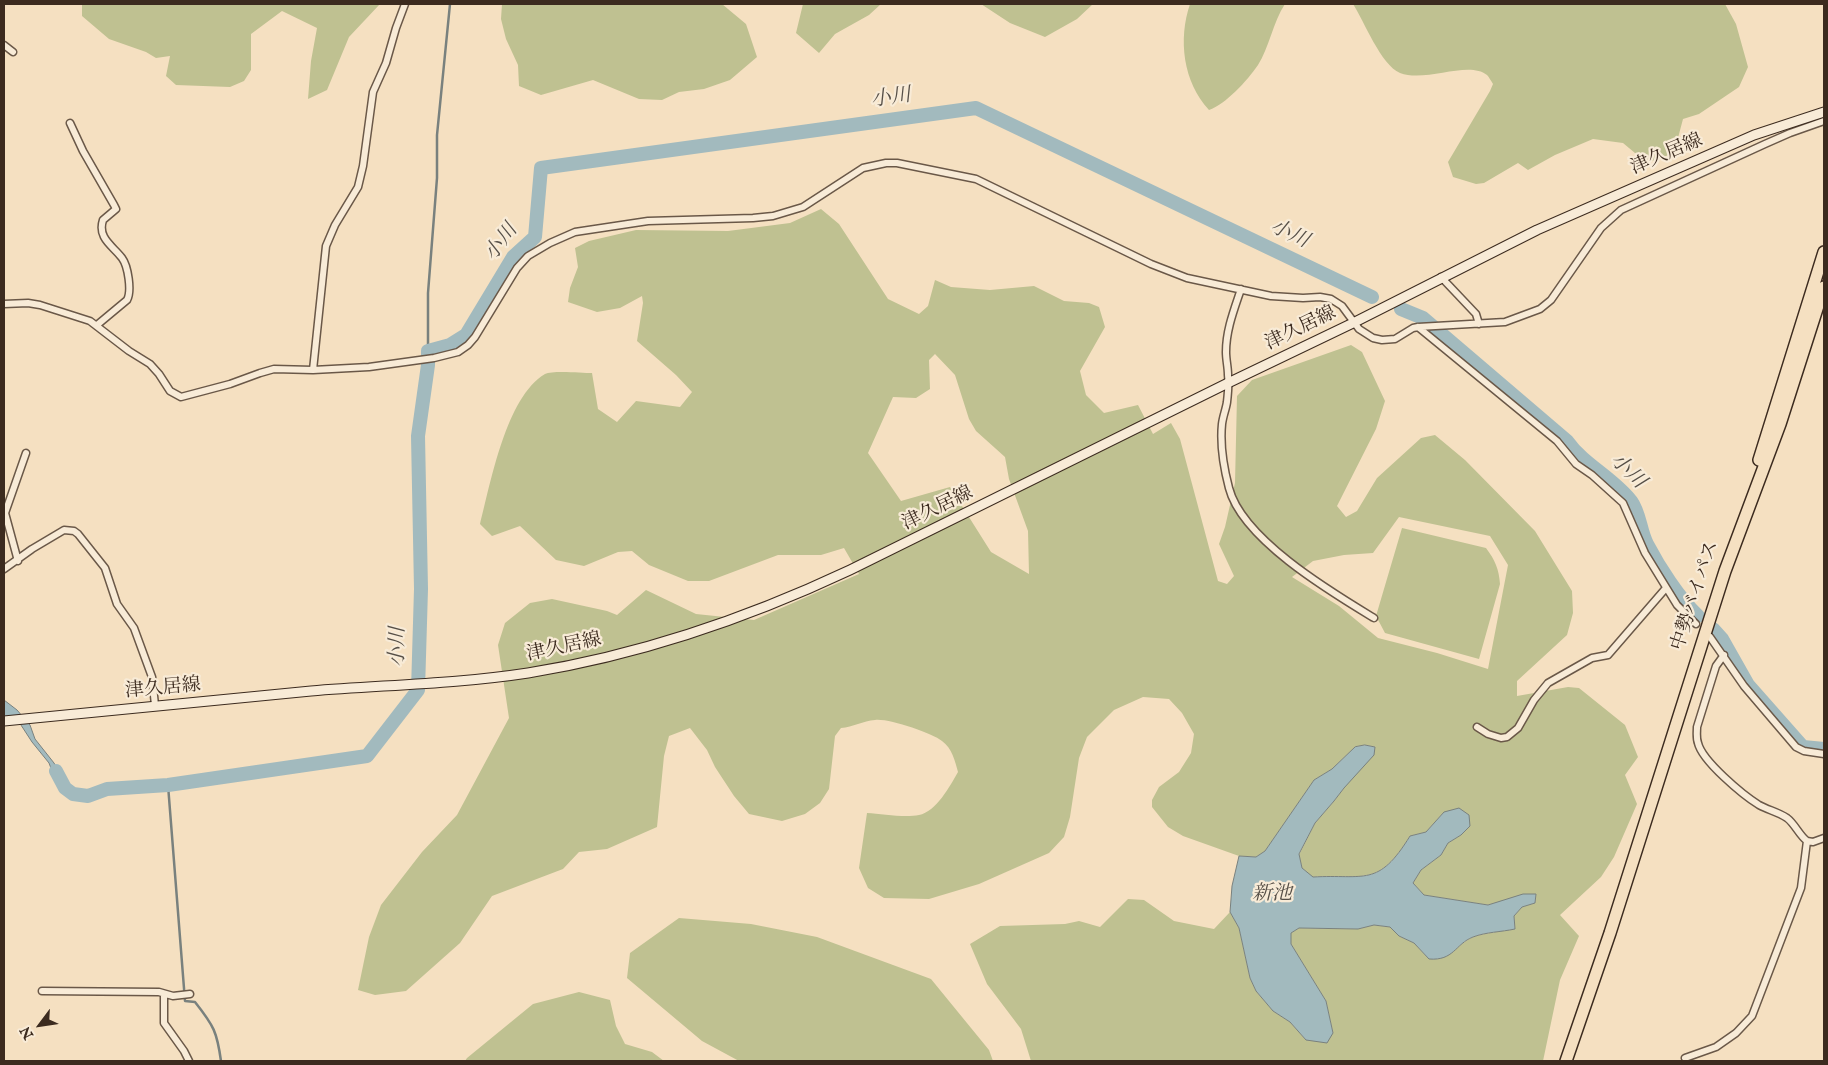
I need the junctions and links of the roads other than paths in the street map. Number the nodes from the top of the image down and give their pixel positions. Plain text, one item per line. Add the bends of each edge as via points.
1 (405, 4) edge
2 (4, 45) edge
3 (13, 52) dead end
4 (1824, 112) edge
5 (70, 122) dead end
6 (1824, 122) edge
7 (1635, 186) junction
8 (1636, 203) junction
9 (1824, 252) edge
10 (1441, 277) junction
11 (1824, 288) edge
12 (1241, 290) junction
13 (4, 304) edge
14 (1353, 323) junction
15 (1479, 324) junction
16 (97, 325) junction
17 (1418, 327) junction
18 (313, 370) junction
19 (1228, 383) junction
20 (26, 453) dead end
21 (18, 561) junction
22 (4, 569) edge
23 (1666, 588) junction
24 (1374, 618) dead end
25 (1696, 624) dead end
26 (1710, 636) dead end
27 (1724, 655) junction
28 (155, 705) junction
29 (4, 721) edge
30 (1477, 727) dead end
31 (1824, 754) edge
32 (1824, 838) edge
33 (1807, 841) junction
34 (1603, 950) junction
35 (42, 991) dead end
36 (164, 994) junction
37 (190, 994) dead end
38 (1685, 1058) dead end
39 (189, 1061) edge
40 (1566, 1061) edge

1 - 18 street via 373,92 358,187 326,246
2 - 3 street
4 - 7 main road, 津久居線 via 1754,135
5 - 16 street via 116,210 103,220 102,231 109,246 123,258 130,282 127,300
6 - 8 street via 1782,136
7 - 8 street
7 - 10 main road, 津久居線
8 - 15 street via 1621,210 1601,228 1551,300 1540,309 1505,322
9 - 34 highway, 中勢バイパス via 1608,925
10 - 14 main road, 津久居線
10 - 15 street via 1476,314
11 - 34 highway, 中勢バイパス via 1780,424 1723,580
12 - 14 street via 1271,296 1331,299 1342,306
12 - 18 street via 1187,278 1152,264 976,179 886,163 863,168 802,207 773,216 648,221 575,232 528,256 516,268 468,345 458,352 369,367
12 - 19 street via 1229,326 1226,352
13 - 16 street via 40,305
14 - 17 street via 1373,338 1382,340 1395,339
14 - 19 main road, 津久居線
15 - 17 street
16 - 18 street via 150,364 170,391 181,397 274,369
17 - 23 street via 1557,442 1576,464 1623,503 1644,553
19 - 24 street via 1222,424 1223,456 1235,505 1266,541 1320,585
19 - 28 main road, 津久居線 via 826,581 727,622 669,640 527,673
20 - 21 street via 5,513
21 - 22 street
21 - 28 street via 64,530 78,534 105,568 117,604 134,628 152,677
23 - 25 street via 1681,610
23 - 30 street via 1608,655 1592,658 1548,683 1518,728 1501,738
26 - 27 street
27 - 31 street via 1744,686 1796,746 1804,752
27 - 33 street via 1716,666 1698,727 1700,748 1741,792 1789,820
28 - 29 main road, 津久居線
32 - 33 street
33 - 38 street via 1801,888 1752,1016 1716,1047
34 - 40 highway, 中勢バイパス
35 - 36 street
36 - 37 street
36 - 39 street via 164,1023

